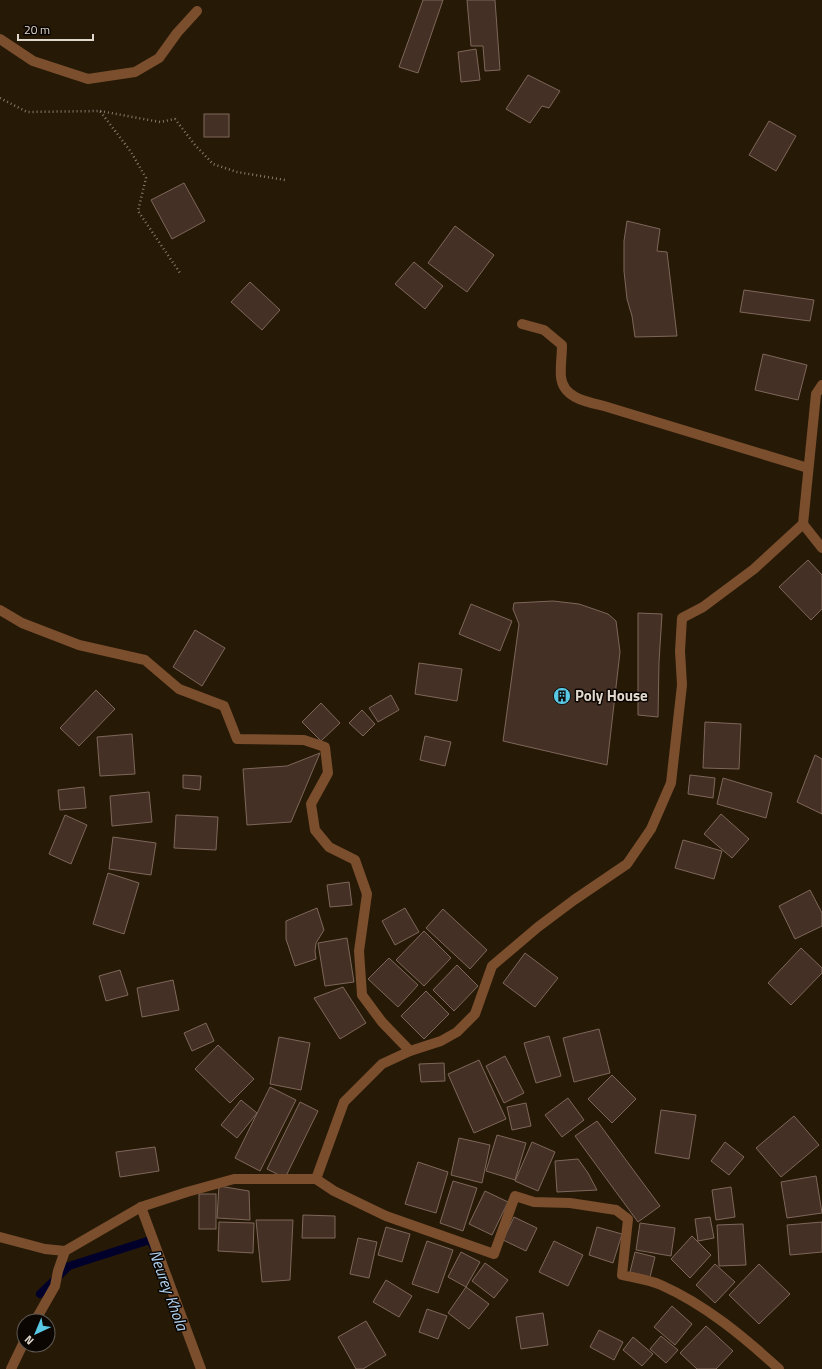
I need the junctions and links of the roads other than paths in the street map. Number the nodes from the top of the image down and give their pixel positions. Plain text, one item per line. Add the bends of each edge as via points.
1 (197, 11) dead end
2 (0, 39) edge
3 (522, 324) dead end
4 (822, 385) edge
5 (808, 468) junction
6 (803, 524) junction
7 (822, 548) edge
8 (0, 610) edge
9 (410, 1051) junction
10 (316, 1179) junction
11 (141, 1208) junction
12 (0, 1237) edge
13 (65, 1251) junction
14 (40, 1313) edge
15 (19, 1353) edge
16 (11, 1369) edge
17 (201, 1369) edge
18 (779, 1369) edge

1 - 2 street via 159,58 135,72 88,80 33,61
3 - 5 street via 544,330 562,345 561,378 566,390 581,400
4 - 5 street via 816,394
5 - 6 street
6 - 7 street
6 - 9 street via 754,569 703,607 682,618 682,685 671,783 651,828 627,864 574,900 492,966 475,1014 457,1032 442,1041
8 - 9 street via 22,623 79,645 145,660 179,689 224,706 237,739 304,740 325,747 328,773 311,804 316,830 329,848 355,860 367,894 359,951 362,995 382,1022
9 - 10 street via 382,1064 344,1102
10 - 11 street via 234,1179
10 - 18 street via 334,1191 386,1216 494,1254 515,1196 534,1202 570,1203 616,1210 628,1219 622,1275 660,1285 696,1304 744,1338
11 - 13 street
11 - 17 street
12 - 13 street
13 - 14 street via 55,1286
15 - 16 street

